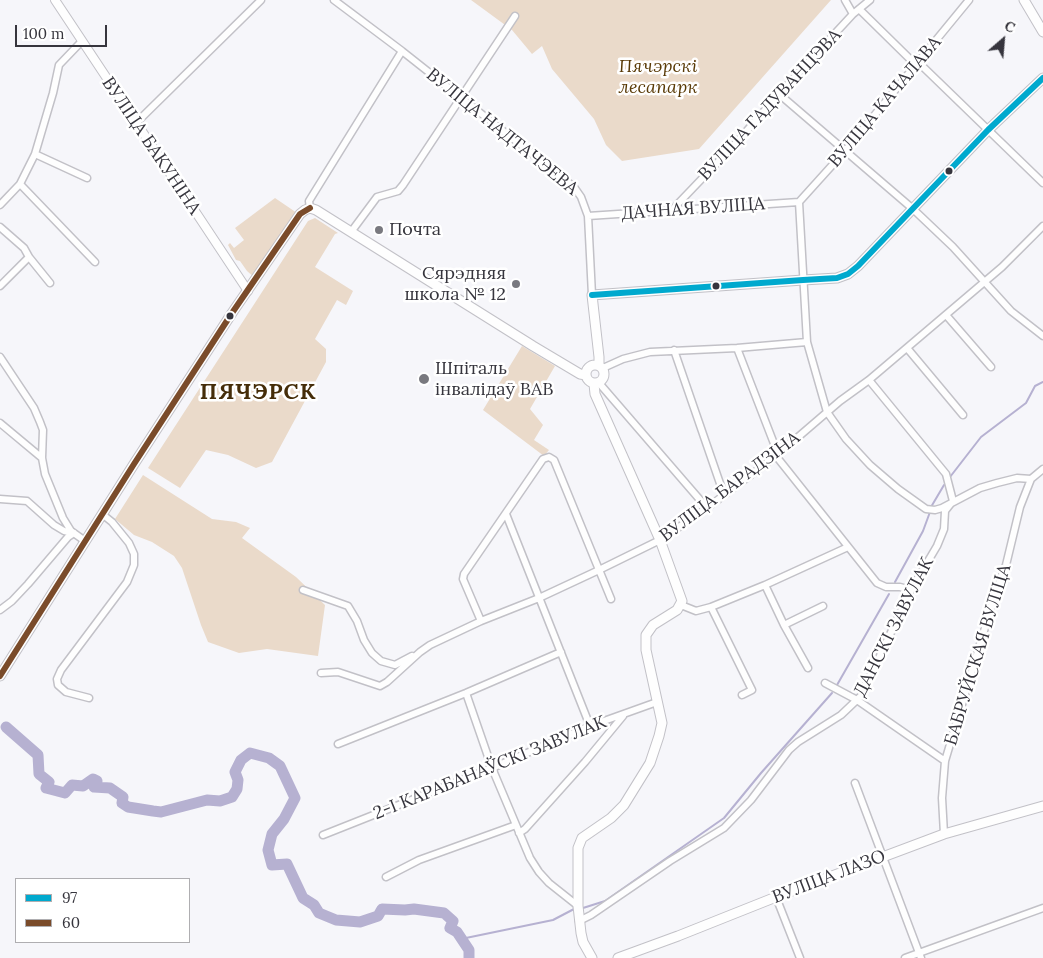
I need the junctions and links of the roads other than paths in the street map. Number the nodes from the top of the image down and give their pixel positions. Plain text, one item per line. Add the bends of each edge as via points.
1 (55, 0) edge
2 (261, 0) edge
3 (334, 0) edge
4 (845, 0) edge
5 (870, 0) edge
6 (969, 0) edge
7 (1024, 0) edge
8 (856, 12) junction
9 (515, 16) dead end
10 (1040, 20) edge
11 (1043, 32) edge
12 (82, 41) junction
13 (402, 51) junction
14 (917, 64) junction
15 (1043, 78) edge
16 (779, 94) junction
17 (461, 98) junction
18 (136, 123) junction
19 (988, 130) junction
20 (845, 151) junction
21 (35, 154) junction
22 (87, 178) dead end
23 (1043, 183) edge
24 (20, 184) junction
25 (799, 202) junction
26 (0, 205) edge
27 (310, 208) junction
28 (914, 209) junction
29 (671, 211) junction
30 (588, 216) junction
31 (1043, 226) edge
32 (0, 227) edge
33 (352, 232) junction
34 (29, 256) junction
35 (95, 262) dead end
36 (803, 280) junction
37 (985, 282) junction
38 (50, 283) dead end
39 (0, 286) edge
40 (248, 291) junction
41 (592, 295) junction
42 (946, 315) junction
43 (1043, 336) edge
44 (807, 342) junction
45 (737, 348) junction
46 (907, 348) junction
47 (674, 350) junction
48 (0, 357) edge
49 (601, 367) junction
50 (991, 367) dead end
51 (586, 375) junction
52 (869, 380) junction
53 (596, 383) junction
54 (827, 412) junction
55 (963, 415) dead end
56 (0, 423) edge
57 (777, 455) junction
58 (42, 458) junction
59 (1043, 469) edge
60 (1031, 479) junction
61 (724, 495) junction
62 (0, 499) edge
63 (953, 501) junction
64 (707, 508) junction
65 (102, 514) junction
66 (506, 514) junction
67 (74, 533) junction
68 (660, 540) junction
69 (85, 541) junction
70 (848, 547) junction
71 (599, 570) junction
72 (765, 585) junction
73 (303, 590) dead end
74 (911, 590) junction
75 (539, 598) junction
76 (611, 599) dead end
77 (681, 605) junction
78 (823, 606) dead end
79 (711, 607) junction
80 (0, 610) edge
81 (481, 621) junction
82 (784, 625) junction
83 (420, 652) junction
84 (561, 652) junction
85 (808, 668) dead end
86 (321, 673) dead end
87 (0, 676) edge
88 (825, 684) dead end
89 (466, 693) junction
90 (742, 695) dead end
91 (89, 698) dead end
92 (857, 700) junction
93 (657, 702) junction
94 (623, 715) junction
95 (590, 726) junction
96 (338, 744) dead end
97 (946, 761) junction
98 (492, 768) junction
99 (855, 783) dead end
100 (1043, 806) edge
101 (516, 825) junction
102 (519, 832) junction
103 (944, 834) junction
104 (323, 835) dead end
105 (883, 856) junction
106 (386, 877) dead end
107 (776, 897) junction
108 (578, 906) junction
109 (1043, 908) edge
110 (579, 921) junction
111 (920, 955) edge
112 (592, 958) edge
113 (618, 958) edge
114 (800, 958) edge
115 (904, 958) edge

1 - 12 street, ВУЛІЦА БАКУНІНА
2 - 18 street
3 - 13 street, ВУЛІЦА НАДТАЧЭЕВА
4 - 8 street
5 - 8 street, ВУЛІЦА ГАДУВАНЦЭВА
6 - 14 street, ВУЛІЦА КАЧАЛАВА
7 - 10 main road
8 - 14 street
8 - 16 street, ВУЛІЦА ГАДУВАНЦЭВА
9 - 17 street
10 - 11 main road
12 - 18 street, ВУЛІЦА БАКУНІНА
12 - 21 street via 59,65
13 - 17 street, ВУЛІЦА НАДТАЧЭЕВА
13 - 27 street via 310,201
14 - 19 street
14 - 20 street, ВУЛІЦА КАЧАЛАВА
15 - 19 main road
16 - 20 street
16 - 29 street, ВУЛІЦА ГАДУВАНЦЭВА
17 - 30 street, ВУЛІЦА НАДТАЧЭЕВА via 574,187 582,196
17 - 33 street via 403,185 398,191 377,197
18 - 40 street, ВУЛІЦА БАКУНІНА
19 - 23 street
19 - 28 main road
20 - 25 street, ВУЛІЦА КАЧАЛАВА
20 - 28 street
21 - 22 street
21 - 24 street
24 - 26 street
24 - 35 street
25 - 29 street, ДАЧНАЯ ВУЛІЦА
25 - 36 street
27 - 33 main road
27 - 40 main road via 300,214
28 - 36 main road via 848,274 837,278
28 - 37 street
29 - 30 street, ДАЧНАЯ ВУЛІЦА
30 - 41 street, ВУЛІЦА НАДТАЧЭЕВА
31 - 37 street, ВУЛІЦА БАРАДЗІНА
32 - 34 street
33 - 51 main road via 533,346
34 - 38 street
34 - 39 street
36 - 41 main road
36 - 44 street
37 - 42 street, ВУЛІЦА БАРАДЗІНА
37 - 43 street via 1011,311
40 - 65 main road
41 - 49 main road, ВУЛІЦА НАДТАЧЭЕВА
42 - 46 street, ВУЛІЦА БАРАДЗІНА
42 - 50 street
44 - 45 street
44 - 54 street
45 - 47 street
45 - 57 street
46 - 52 street, ВУЛІЦА БАРАДЗІНА
46 - 55 street
47 - 49 street via 650,352
47 - 61 street
48 - 58 street via 40,422 43,430
49 - 51 main road via 590,366
49 - 53 main road via 604,376
51 - 53 main road via 590,382
52 - 54 street, ВУЛІЦА БАРАДЗІНА
52 - 63 street via 946,474
53 - 64 street
53 - 68 main road via 595,394
54 - 57 street, ВУЛІЦА БАРАДЗІНА
54 - 63 street via 870,465 913,501 935,510
56 - 58 street
57 - 61 street, ВУЛІЦА БАРАДЗІНА
57 - 70 street
58 - 67 street via 63,518
59 - 60 street, БАБРУЙСКАЯ ВУЛІЦА
60 - 63 street via 997,482
60 - 97 street, БАБРУЙСКАЯ ВУЛІЦА
61 - 64 street, ВУЛІЦА БАРАДЗІНА
62 - 67 street via 27,501 54,525
63 - 74 street, ДАНСКІ ЗАВУЛАК via 945,511 944,529 937,546
64 - 68 street, ВУЛІЦА БАРАДЗІНА
65 - 69 main road
65 - 91 street via 129,543 134,565 127,582 61,670 58,685 66,692
66 - 71 street via 543,459 549,457 554,460
66 - 75 street
66 - 81 street via 464,574 463,579
67 - 69 street
67 - 80 street
68 - 71 street, ВУЛІЦА БАРАДЗІНА
68 - 77 main road via 681,594
69 - 87 main road
70 - 72 street
70 - 74 street via 876,583
71 - 75 street, ВУЛІЦА БАРАДЗІНА
71 - 76 street
72 - 79 street
72 - 82 street
73 - 83 street via 348,606 364,640 380,661 395,665
74 - 92 street, ДАНСКІ ЗАВУЛАК
75 - 81 street, ВУЛІЦА БАРАДЗІНА
75 - 84 street
77 - 79 street via 696,610
77 - 93 main road via 653,625 646,635
78 - 82 street
79 - 90 street via 752,690
81 - 83 street, ВУЛІЦА БАРАДЗІНА
82 - 85 street
83 - 86 street, ВУЛІЦА БАРАДЗІНА via 380,686 338,672
84 - 89 street
84 - 95 street
88 - 92 street
89 - 96 street
89 - 98 street
92 - 97 street
92 - 110 street, ДАНСКІ ЗАВУЛАК via 842,716 798,742 724,828
93 - 94 street, 2-І КАРАБАНАЎСКІ ЗАВУЛАК
93 - 108 main road via 662,723 646,772 624,805 582,838 578,848
94 - 95 street, 2-І КАРАБАНАЎСКІ ЗАВУЛАК
94 - 102 street via 585,762
95 - 98 street, 2-І КАРАБАНАЎСКІ ЗАВУЛАК
97 - 103 street, БАБРУЙСКАЯ ВУЛІЦА via 942,798
98 - 101 street
98 - 104 street, 2-І КАРАБАНАЎСКІ ЗАВУЛАК
99 - 105 street
100 - 103 main road, ВУЛІЦА ЛАЗО
101 - 102 street
101 - 106 street via 419,860
102 - 108 street via 539,872
103 - 105 main road, ВУЛІЦА ЛАЗО
105 - 107 main road, ВУЛІЦА ЛАЗО
105 - 111 street
107 - 113 main road, ВУЛІЦА ЛАЗО
107 - 114 street
108 - 110 main road
109 - 111 street
110 - 112 main road via 583,942
111 - 115 street

